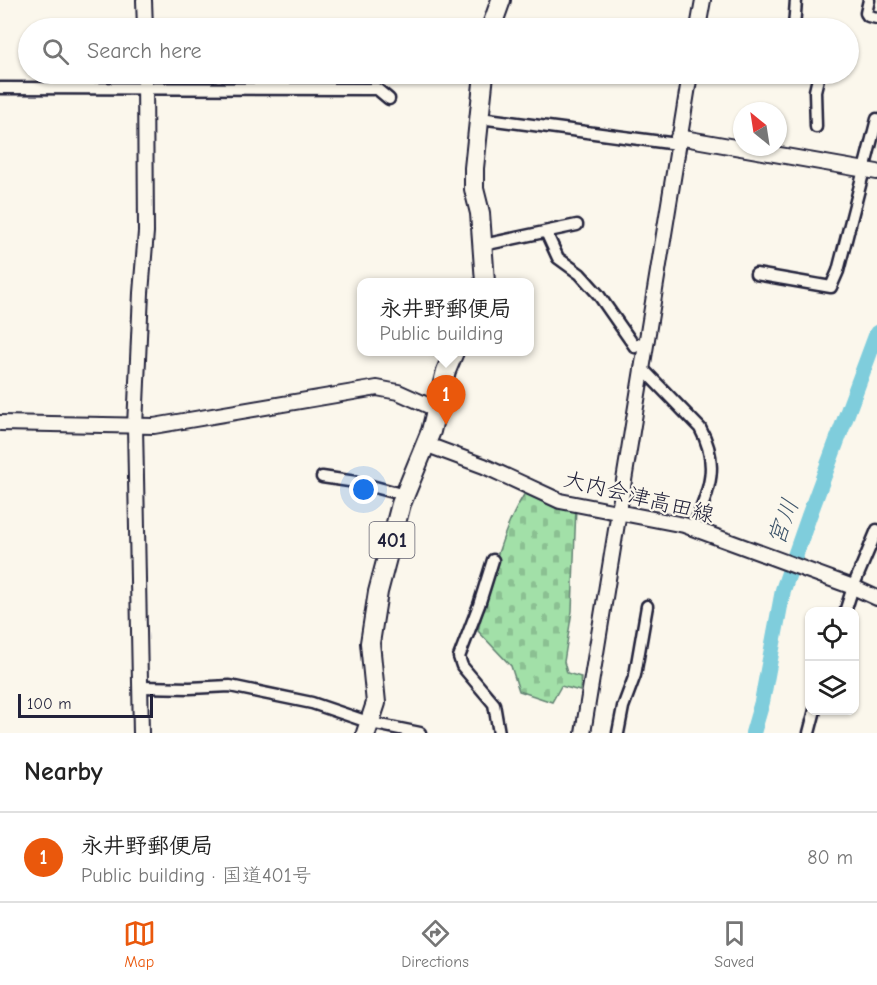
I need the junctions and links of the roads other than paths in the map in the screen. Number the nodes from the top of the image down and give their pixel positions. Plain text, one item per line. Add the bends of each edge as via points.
1 (144, 0) edge
2 (501, 0) edge
3 (703, 0) edge
4 (796, 0) edge
5 (869, 0) edge
6 (145, 18) edge
7 (495, 18) edge
8 (700, 18) edge
9 (795, 18) edge
10 (877, 18) edge
11 (145, 84) edge
12 (483, 84) edge
13 (688, 84) edge
14 (817, 84) edge
15 (0, 88) edge
16 (145, 88) junction
17 (389, 99) dead end
18 (480, 118) junction
19 (877, 119) edge
20 (816, 127) dead end
21 (677, 141) junction
22 (870, 171) edge
23 (577, 225) dead end
24 (546, 232) junction
25 (483, 245) junction
26 (756, 274) dead end
27 (484, 278) edge
28 (645, 341) junction
29 (452, 356) edge
30 (641, 367) junction
31 (436, 409) junction
32 (0, 423) edge
33 (135, 426) junction
34 (425, 444) junction
35 (322, 477) dead end
36 (405, 495) junction
37 (618, 511) junction
38 (693, 529) junction
39 (877, 530) edge
40 (493, 560) dead end
41 (853, 587) junction
42 (877, 598) edge
43 (647, 606) dead end
44 (847, 607) edge
45 (141, 687) junction
46 (814, 715) edge
47 (369, 728) edge
48 (141, 733) edge
49 (420, 733) edge
50 (499, 733) edge
51 (582, 733) edge
52 (618, 733) edge
53 (809, 733) edge

1 - 6 street
2 - 7 highway
3 - 8 street
4 - 9 street
5 - 10 street via 866,13
11 - 16 street
12 - 18 highway
13 - 21 street
14 - 20 street
15 - 16 street
16 - 17 street via 378,89
16 - 33 street via 146,232
18 - 21 street
18 - 25 highway via 474,189
19 - 22 street
21 - 22 street
21 - 28 street
22 - 26 street via 831,287
23 - 24 street
24 - 25 street
24 - 28 street via 558,258 580,274 635,347
25 - 27 highway
28 - 30 street
29 - 31 highway, 401
30 - 37 street
30 - 38 street via 706,437 712,477
31 - 33 street via 398,392 377,388
31 - 34 highway, 401
32 - 33 street
33 - 45 street
34 - 36 highway, 401
34 - 37 street, 大内会津高田線 via 560,501
35 - 36 street
36 - 47 highway, 401 via 372,621 370,652 376,704
37 - 38 street, 大内会津高田線
37 - 51 street
38 - 41 street, 大内会津高田線
39 - 41 street
40 - 50 street via 459,657 494,704
41 - 42 street, 大内会津高田線
41 - 44 street
43 - 52 street via 635,675
45 - 47 street via 230,686 312,703
45 - 48 street
46 - 53 street
47 - 49 street

